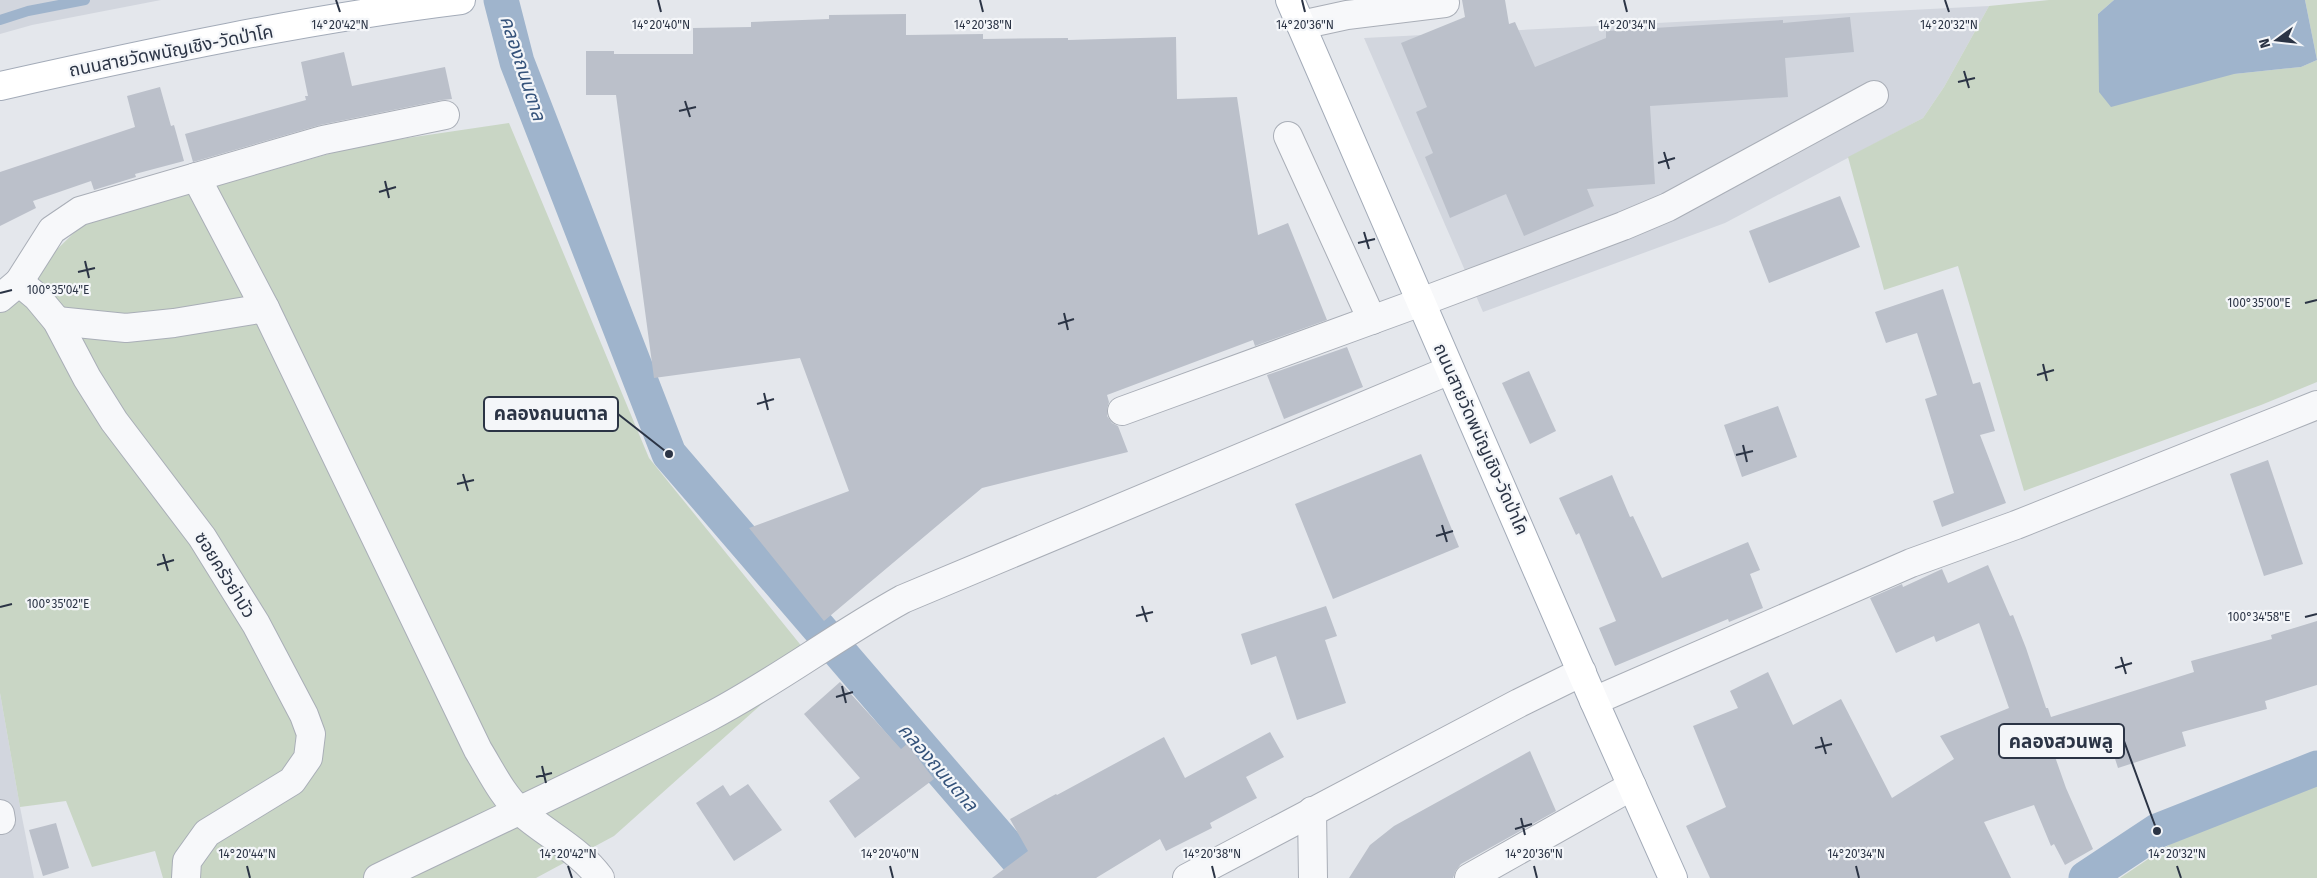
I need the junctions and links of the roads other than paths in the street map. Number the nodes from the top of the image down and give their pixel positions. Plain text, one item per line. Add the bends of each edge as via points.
1 (461, 0) edge
2 (1290, 0) edge
3 (1445, 3) dead end
4 (1301, 25) junction
5 (0, 86) edge
6 (1874, 95) dead end
7 (446, 115) dead end
8 (1288, 136) dead end
9 (196, 177) junction
10 (10, 290) edge
11 (1421, 302) junction
12 (265, 308) junction
13 (1372, 320) junction
14 (57, 321) junction
15 (1450, 370) junction
16 (2317, 405) edge
17 (1122, 411) dead end
18 (1582, 672) junction
19 (1594, 701) junction
20 (1632, 786) junction
21 (519, 810) junction
22 (1312, 811) junction
23 (578, 866) edge
24 (186, 878) edge
25 (378, 878) edge
26 (600, 878) edge
27 (1187, 878) edge
28 (1312, 878) edge
29 (1469, 878) edge
30 (1673, 878) edge

1 - 5 main road, ถนนสายวัดพนัญเชิง-วัดป่าโค via 402,7 155,51
2 - 4 main road, ถนนสายวัดพนัญเชิง-วัดป่าโค
3 - 4 street via 1346,15
4 - 11 main road, ถนนสายวัดพนัญเชิง-วัดป่าโค
6 - 11 street via 1668,207
7 - 9 street via 323,140
8 - 13 street
9 - 10 street via 80,212 52,230
9 - 12 street
10 - 14 street, ซอยครัวย่าบัว via 37,297
11 - 13 street
11 - 15 main road, ถนนสายวัดพนัญเชิง-วัดป่าโค
12 - 14 street via 126,328
12 - 21 street via 478,750
13 - 17 street
14 - 24 street, ซอยครัวย่าบัว via 86,378 114,421 202,537 256,624 311,734 308,758 292,780 207,832 187,861
15 - 18 main road, ถนนสายวัดพนัญเชิง-วัดป่าโค
15 - 21 street via 903,599 708,718
16 - 19 street via 2025,522 1911,563
18 - 19 main road, ถนนสายวัดพนัญเชิง-วัดป่าโค
18 - 22 street
19 - 20 main road, ถนนสายวัดพนัญเชิง-วัดป่าโค
20 - 29 street
20 - 30 main road, ถนนสายวัดพนัญเชิง-วัดป่าโค
21 - 23 street
21 - 25 street
22 - 27 street
22 - 28 street
23 - 26 street via 590,864

